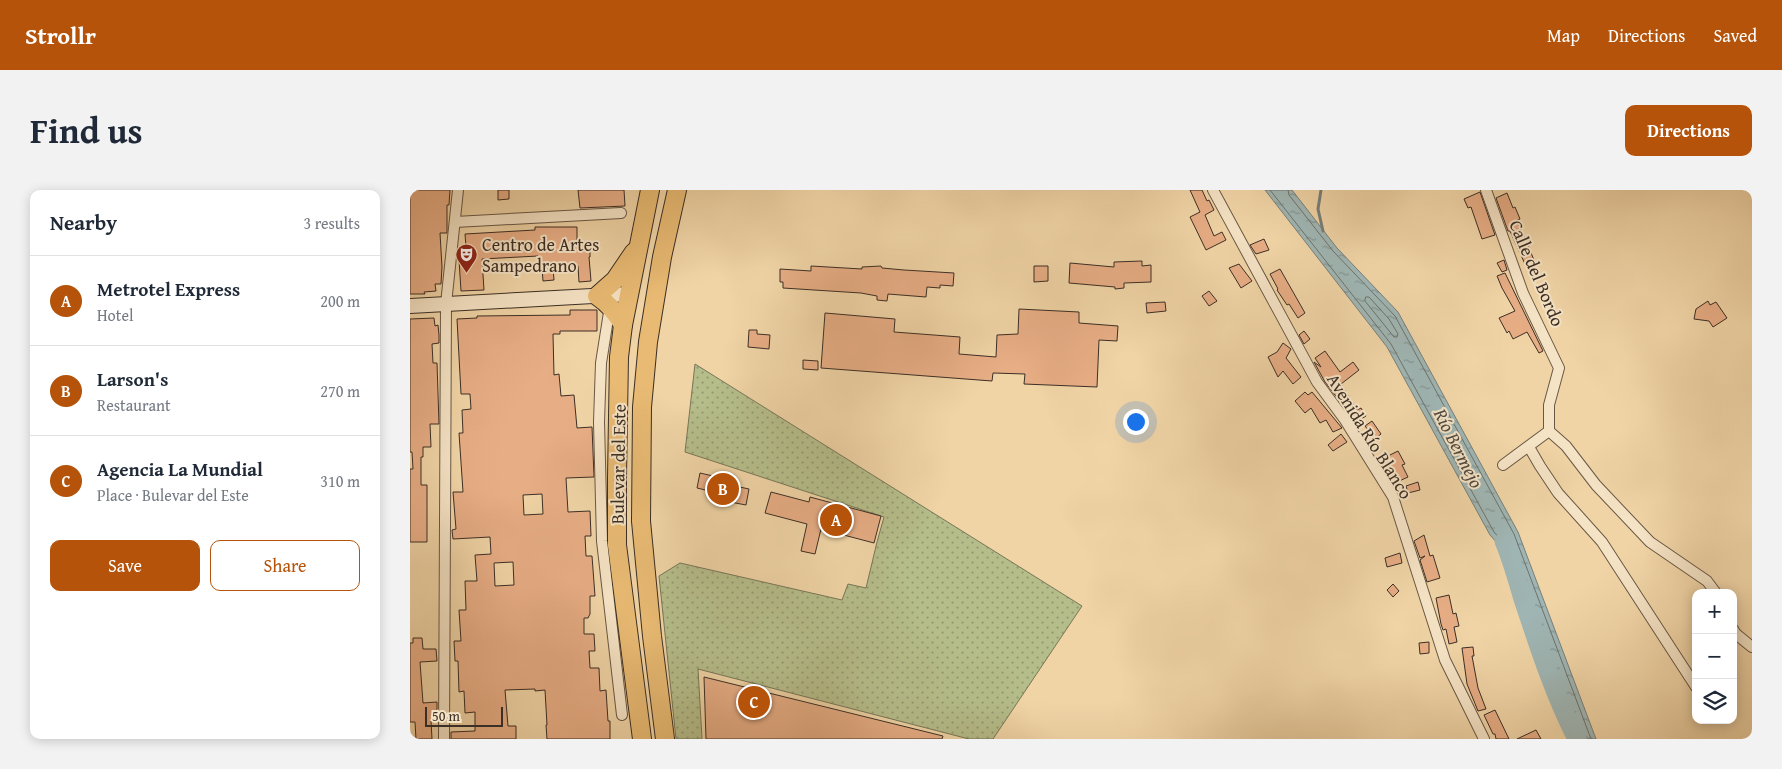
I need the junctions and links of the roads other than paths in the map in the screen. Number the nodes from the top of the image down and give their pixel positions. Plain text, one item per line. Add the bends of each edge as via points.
1 (458, 190) edge
2 (650, 190) edge
3 (677, 190) edge
4 (1213, 190) edge
5 (1486, 190) edge
6 (621, 214) dead end
7 (455, 222) junction
8 (639, 243) junction
9 (629, 294) junction
10 (603, 300) junction
11 (446, 304) junction
12 (410, 306) edge
13 (623, 325) junction
14 (1550, 431) junction
15 (1529, 447) junction
16 (1503, 465) dead end
17 (1713, 589) edge
18 (1736, 634) edge
19 (1752, 647) edge
20 (1692, 681) edge
21 (622, 715) dead end
22 (444, 739) edge
23 (642, 739) edge
24 (665, 739) edge
25 (1484, 739) edge

1 - 7 street
2 - 8 highway, Bulevar del Este
3 - 24 highway, Bulevar del Este via 648,342 642,407 641,521
4 - 25 street, Avenida Río Blanco via 1316,382 1345,420 1394,497 1445,660
5 - 14 street, Calle del Bordo via 1523,293 1559,368 1548,405
6 - 7 street
7 - 11 street
8 - 9 highway, Bulevar del Este
8 - 10 highway
9 - 10 street
9 - 13 highway, Bulevar del Este
10 - 11 street
10 - 13 highway
10 - 21 street via 602,541
11 - 12 street
11 - 22 street
13 - 23 highway, Bulevar del Este via 619,358 617,545
14 - 15 street
14 - 17 street via 1566,446 1596,486 1650,542 1707,581
15 - 16 street
15 - 20 street via 1558,493 1602,542
18 - 19 street

